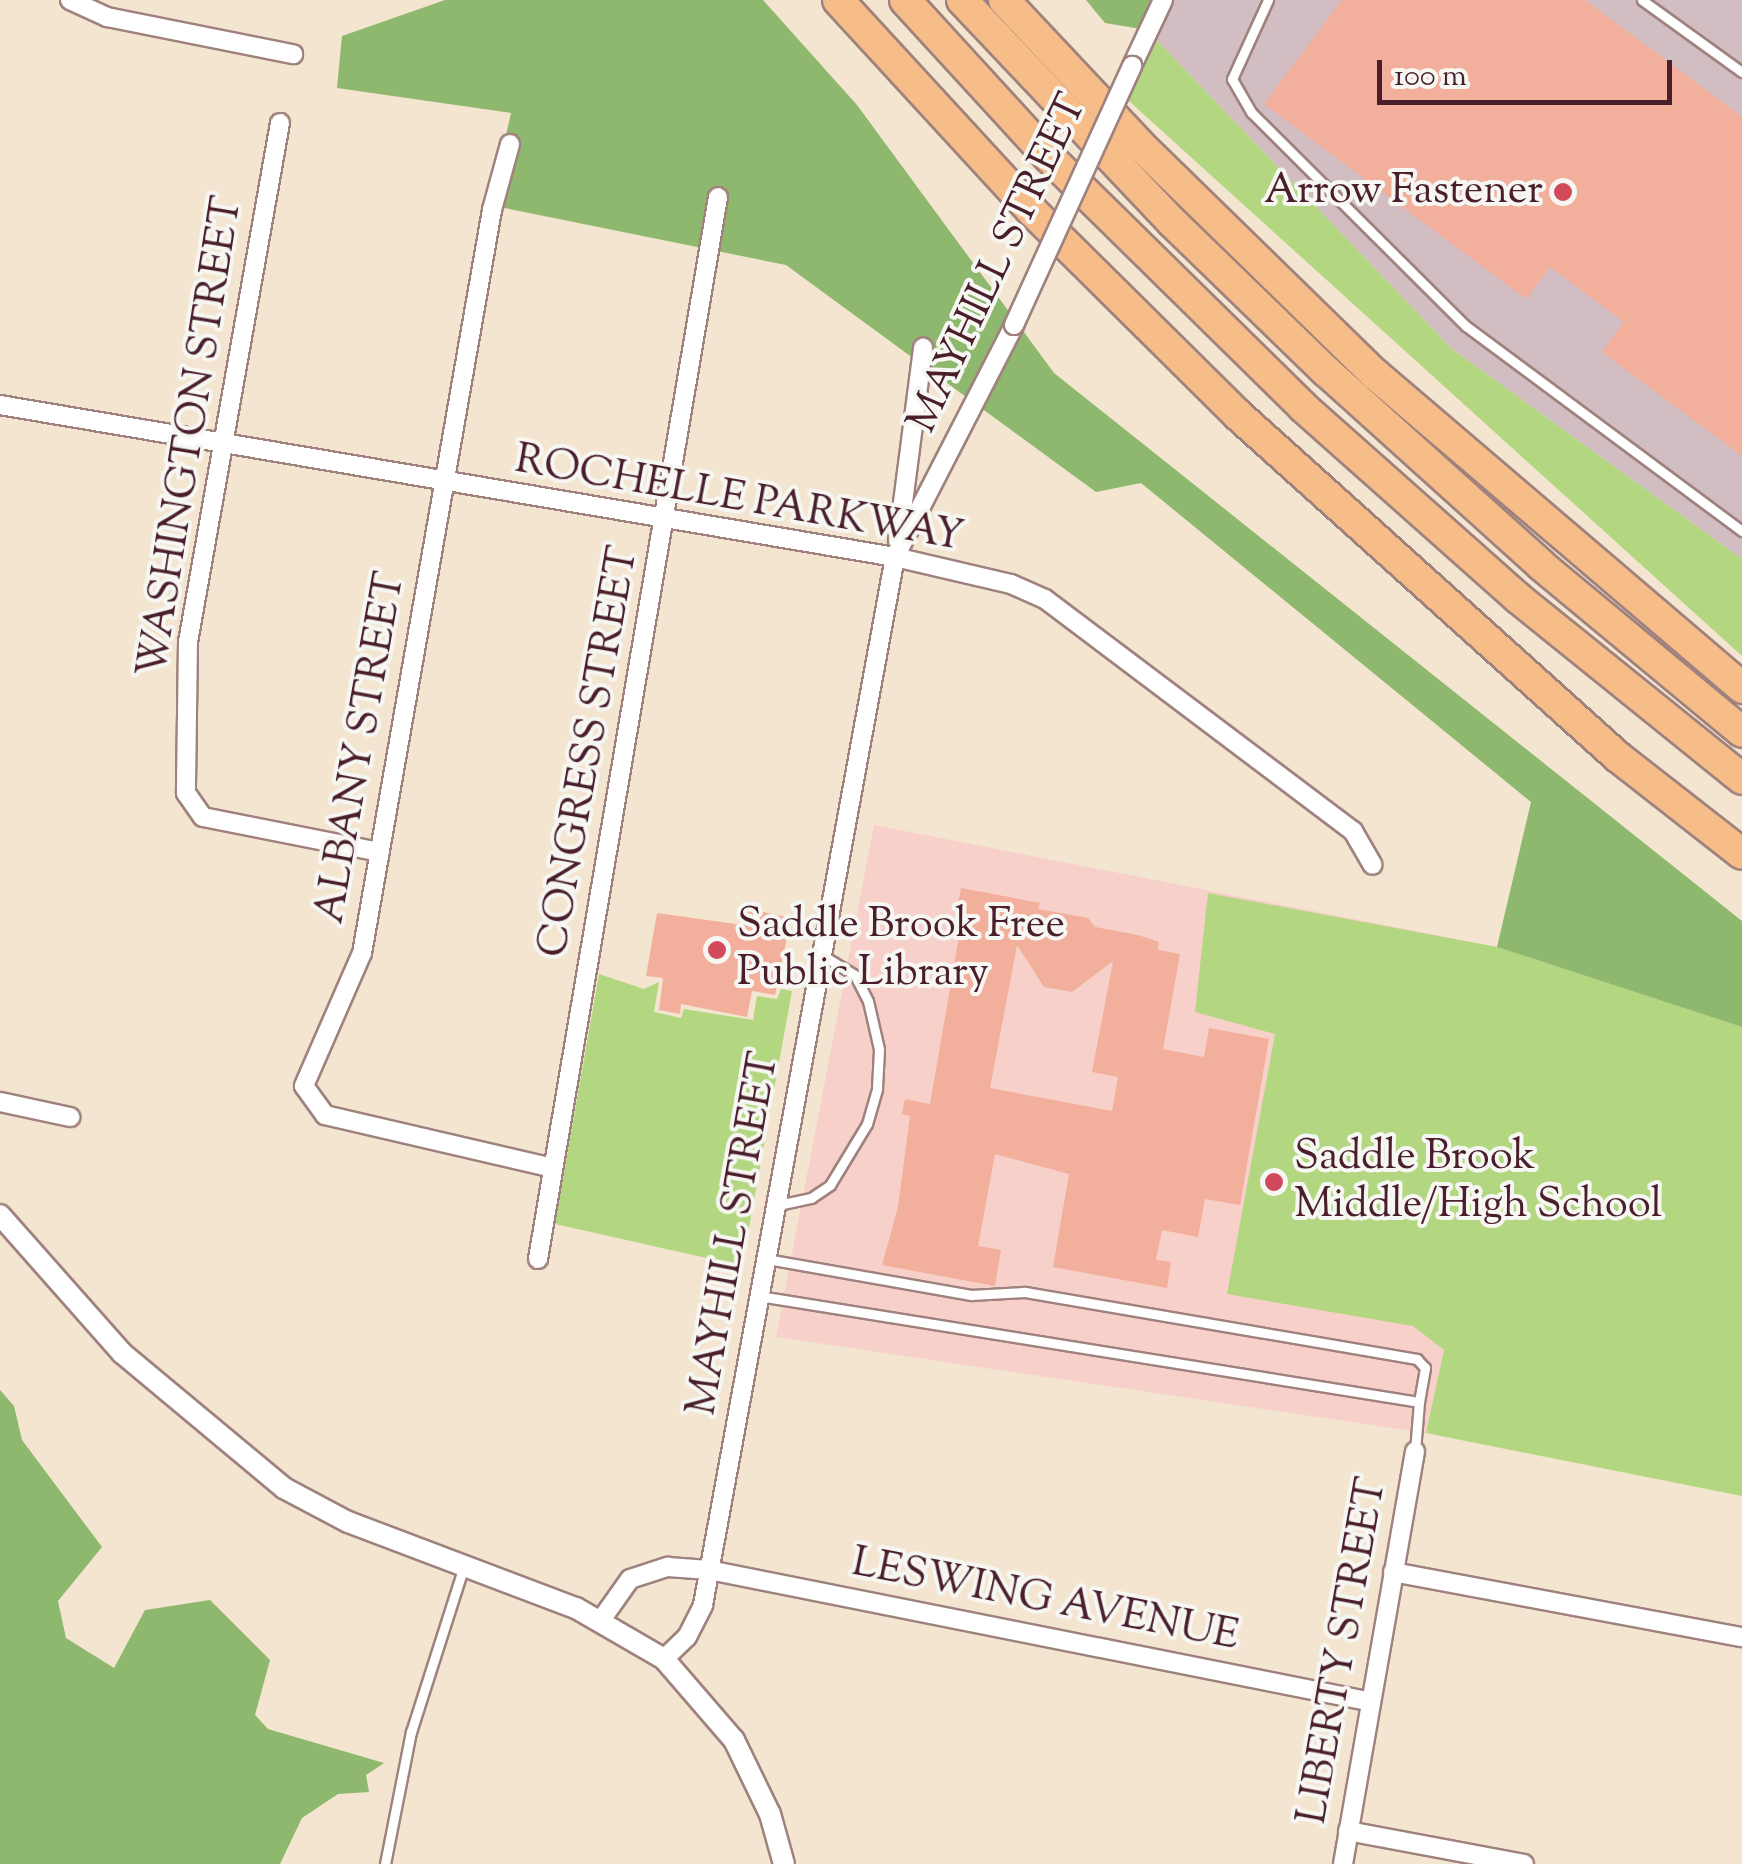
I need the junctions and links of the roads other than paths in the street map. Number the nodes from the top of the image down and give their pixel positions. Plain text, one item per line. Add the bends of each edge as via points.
1 (70, 0) edge
2 (838, 0) edge
3 (906, 0) edge
4 (962, 0) edge
5 (1004, 0) edge
6 (1163, 0) edge
7 (1268, 0) edge
8 (1642, 0) edge
9 (294, 54) dead end
10 (1742, 72) edge
11 (280, 123) dead end
12 (510, 144) dead end
13 (718, 197) dead end
14 (923, 348) dead end
15 (0, 405) edge
16 (219, 444) junction
17 (444, 484) junction
18 (666, 523) junction
19 (1742, 530) edge
20 (896, 557) junction
21 (1742, 688) edge
22 (1742, 732) edge
23 (1742, 779) edge
24 (380, 852) junction
25 (1742, 854) edge
26 (1373, 865) dead end
27 (822, 955) junction
28 (0, 1102) edge
29 (70, 1116) dead end
30 (552, 1168) junction
31 (776, 1205) junction
32 (0, 1215) edge
33 (538, 1259) dead end
34 (766, 1260) junction
35 (759, 1296) junction
36 (1419, 1402) junction
37 (1415, 1451) joint
38 (465, 1563) junction
39 (709, 1570) junction
40 (1393, 1572) junction
41 (601, 1620) junction
42 (1742, 1637) edge
43 (664, 1659) junction
44 (1368, 1702) junction
45 (1348, 1831) junction
46 (385, 1864) edge
47 (784, 1864) edge
48 (1342, 1864) edge
49 (1524, 1864) edge

1 - 9 street via 107,17
2 - 25 highway via 1032,212 1225,402 1618,757
3 - 23 highway via 1048,156 1304,407 1531,609
4 - 22 highway via 1161,210 1327,372 1541,565
5 - 21 highway via 1362,362
6 - 20 street, MAYHILL STREET, bridge via 1014,325
7 - 19 lane via 1232,78 1252,113 1466,326
8 - 10 lane
11 - 16 street, WASHINGTON STREET
12 - 17 street, ALBANY STREET via 492,210
13 - 18 street, CONGRESS STREET
14 - 20 street, MAYHILL STREET
15 - 16 street, ROCHELLE PARKWAY
16 - 17 street, ROCHELLE PARKWAY
16 - 24 street, WASHINGTON STREET via 185,672 188,801 203,817
17 - 18 street, ROCHELLE PARKWAY
17 - 24 street, ALBANY STREET
18 - 20 street, ROCHELLE PARKWAY
18 - 30 street, CONGRESS STREET
20 - 26 street, ROCHELLE PARKWAY via 1045,599 1353,831
20 - 27 street, MAYHILL STREET
24 - 30 street, ALBANY STREET via 362,954 334,1027 305,1072 308,1098 325,1115
27 - 31 street, MAYHILL STREET
27 - 31 lane via 854,975 868,1001 879,1049 877,1088 867,1124 830,1186 811,1198
28 - 29 street
30 - 33 street, CONGRESS STREET
31 - 34 street, MAYHILL STREET
32 - 38 street via 122,1354 284,1488 348,1522
34 - 35 street, MAYHILL STREET
34 - 36 lane via 971,1294 1024,1292 1416,1360 1425,1368
35 - 36 lane
35 - 39 street, MAYHILL STREET
36 - 37 lane
37 - 40 street, LIBERTY STREET
38 - 41 street
38 - 46 lane via 411,1732
39 - 41 street via 668,1567 630,1579
39 - 43 street, MAYHILL STREET via 688,1637
39 - 44 street, LESWING AVENUE
40 - 42 street
40 - 44 street, LIBERTY STREET
41 - 43 street
43 - 47 street via 734,1740 770,1814
44 - 45 street, LIBERTY STREET
45 - 48 street, LIBERTY STREET
45 - 49 street

